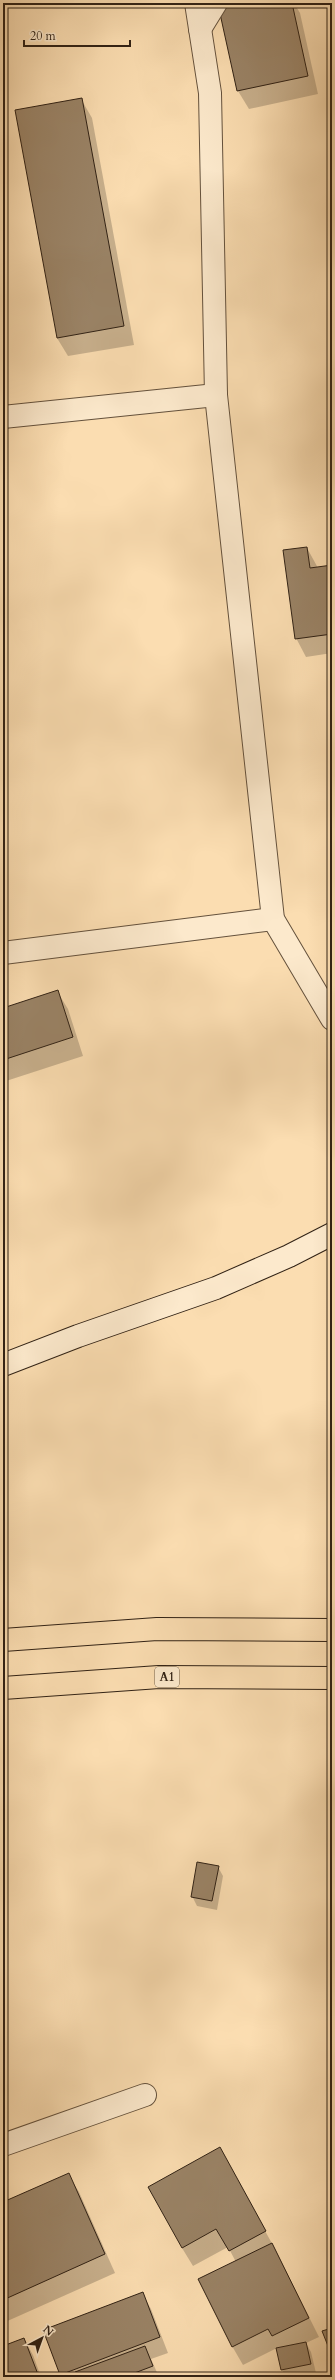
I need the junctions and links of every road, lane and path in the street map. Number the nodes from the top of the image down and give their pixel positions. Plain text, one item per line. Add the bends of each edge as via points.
1 (196, 3) edge
2 (216, 3) edge
3 (200, 29) junction
4 (216, 395) junction
5 (3, 417) edge
6 (273, 919) junction
7 (3, 953) edge
8 (332, 1019) edge
9 (332, 1234) edge
10 (3, 1365) edge
11 (332, 1630) edge
12 (3, 1640) edge
13 (332, 1678) edge
14 (3, 1688) edge
15 (145, 2095) dead end
16 (3, 2145) edge

1 - 3 street
2 - 3 street
3 - 4 street via 210,93
4 - 5 street
4 - 6 street
6 - 7 street
6 - 8 street
9 - 10 street via 216,1288
11 - 12 highway via 157,1629
13 - 14 highway, A1 via 159,1677
15 - 16 street

